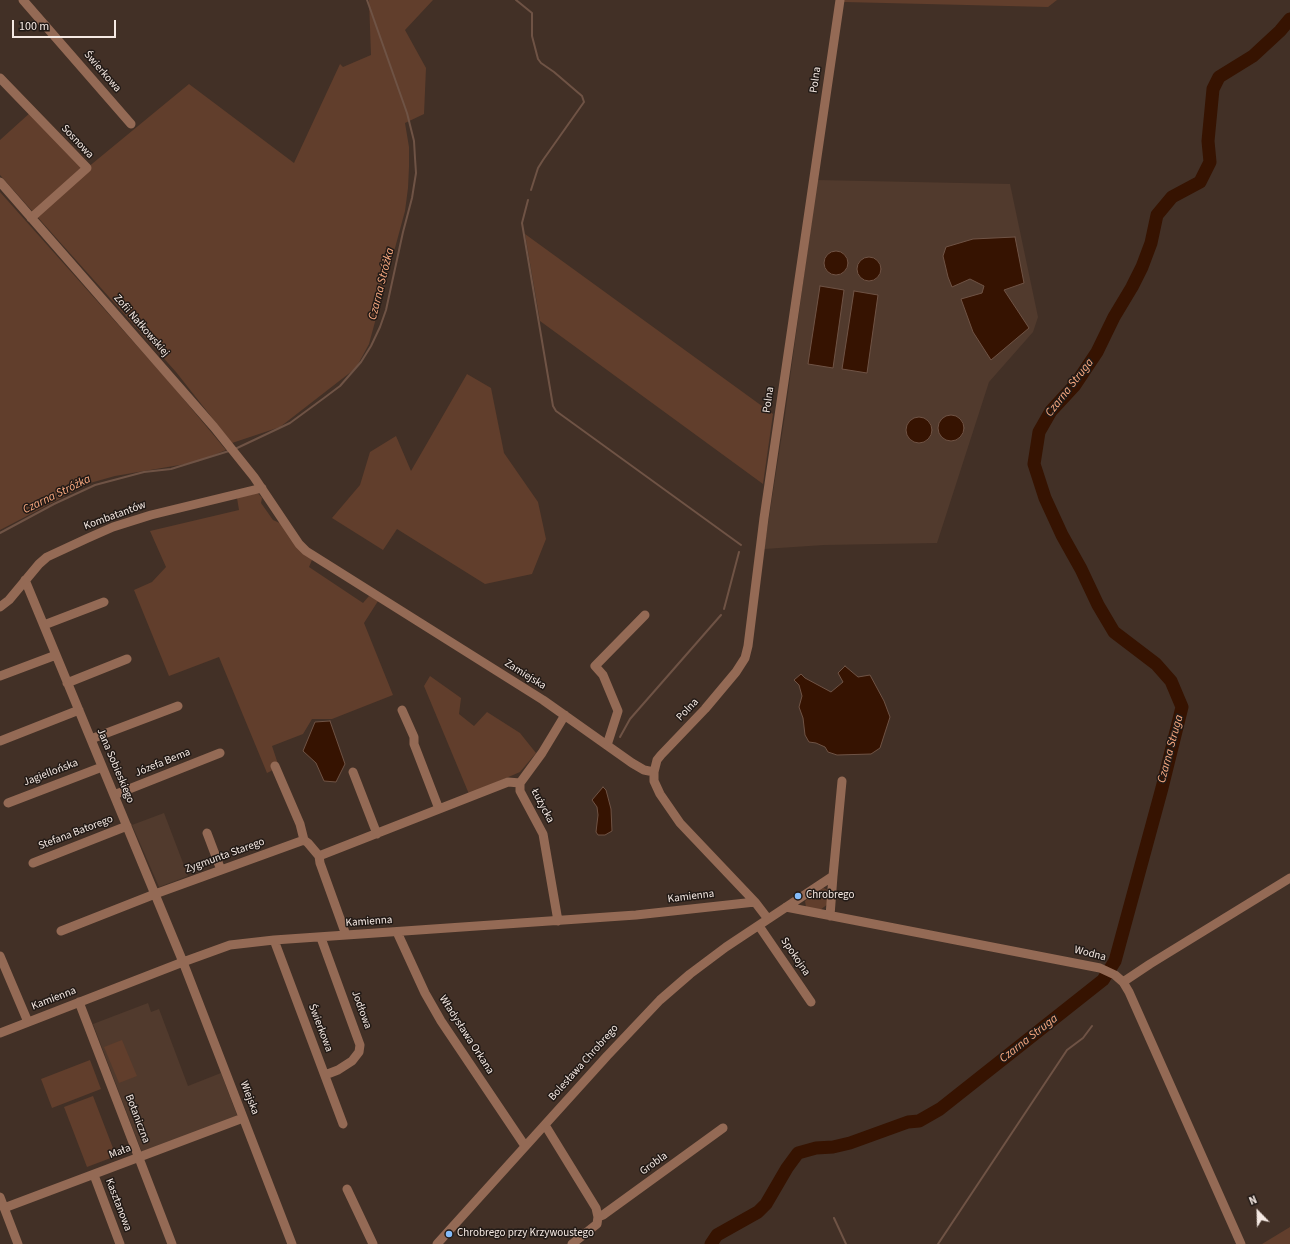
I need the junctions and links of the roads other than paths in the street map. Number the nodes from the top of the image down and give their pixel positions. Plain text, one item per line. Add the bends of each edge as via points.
1 (23, 0) edge
2 (840, 0) edge
3 (0, 78) edge
4 (131, 124) dead end
5 (0, 182) edge
6 (31, 218) junction
7 (262, 488) junction
8 (25, 580) junction
9 (104, 602) dead end
10 (0, 607) edge
11 (645, 615) dead end
12 (44, 625) junction
13 (56, 655) junction
14 (127, 659) dead end
15 (0, 676) edge
16 (68, 682) junction
17 (178, 706) dead end
18 (79, 710) junction
19 (402, 710) dead end
20 (565, 716) junction
21 (91, 739) junction
22 (0, 741) edge
23 (607, 745) junction
24 (220, 753) dead end
25 (275, 766) dead end
26 (102, 767) junction
27 (353, 772) dead end
28 (654, 772) junction
29 (842, 781) dead end
30 (520, 783) junction
31 (114, 795) junction
32 (8, 803) dead end
33 (440, 809) junction
34 (127, 826) junction
35 (207, 833) dead end
36 (377, 834) junction
37 (304, 840) junction
38 (319, 856) junction
39 (33, 862) dead end
40 (221, 870) junction
41 (833, 876) junction
42 (1290, 878) edge
43 (155, 894) junction
44 (755, 902) junction
45 (786, 907) junction
46 (830, 916) junction
47 (768, 919) junction
48 (558, 921) junction
49 (759, 926) junction
50 (61, 931) dead end
51 (397, 932) junction
52 (346, 935) junction
53 (321, 938) junction
54 (274, 940) junction
55 (0, 956) edge
56 (183, 962) junction
57 (1123, 982) junction
58 (79, 1002) junction
59 (811, 1002) dead end
60 (28, 1022) junction
61 (0, 1033) edge
62 (325, 1075) junction
63 (243, 1118) junction
64 (343, 1124) dead end
65 (545, 1125) junction
66 (723, 1128) dead end
67 (525, 1146) junction
68 (139, 1157) junction
69 (94, 1175) junction
70 (347, 1189) dead end
71 (0, 1197) edge
72 (4, 1208) junction
73 (598, 1217) junction
74 (18, 1244) edge
75 (120, 1244) edge
76 (172, 1244) edge
77 (292, 1244) edge
78 (373, 1244) edge
79 (437, 1244) edge
80 (572, 1244) edge
81 (1241, 1244) edge

1 - 4 street, Świerkowa
2 - 28 street, Polna via 765,510 748,646 745,658 736,672 661,755
3 - 6 street, Sosnowa via 87,168
5 - 6 street, Zofii Nałkowskiej
6 - 7 street, Zofii Nałkowskiej via 209,421
7 - 8 street, Kombatantów via 113,527 47,558
7 - 20 street, Zamiejska via 299,544 314,558
8 - 10 street, Kombatantów
8 - 12 street, Jana Sobieskiego
9 - 12 street
11 - 23 street via 595,666 603,675 618,711
12 - 13 street, Jana Sobieskiego
13 - 15 street
13 - 16 street, Jana Sobieskiego
14 - 16 street
16 - 18 street, Jana Sobieskiego
17 - 21 street
18 - 21 street, Jana Sobieskiego
18 - 22 street
19 - 33 street
20 - 23 street, Zamiejska
20 - 30 street, Łużycka
21 - 26 street, Jana Sobieskiego
23 - 28 street, Zamiejska via 644,770
24 - 31 street, Józefa Bema
25 - 37 street via 300,824
26 - 31 street, Jana Sobieskiego
26 - 32 street, Jagiellońska
27 - 36 street
28 - 44 street via 657,788 680,823
29 - 41 street
30 - 33 street via 508,782
30 - 48 street, Łużycka via 520,791 542,834
31 - 34 street, Jana Sobieskiego
33 - 36 street
34 - 39 street, Stefana Batorego
34 - 43 street, Jana Sobieskiego
35 - 40 street
36 - 38 street
37 - 38 street
37 - 40 street, Zygmunta Starego
38 - 52 street
40 - 43 street, Zygmunta Starego
41 - 45 street
41 - 46 street
42 - 57 street
43 - 50 street, Zygmunta Starego
43 - 56 street, Jana Sobieskiego
44 - 47 street
44 - 48 street, Kamienna
45 - 46 street, Wodna
45 - 47 street
46 - 57 street, Wodna via 1100,968
47 - 49 street, Bolesława Chrobrego
48 - 51 street, Kamienna
49 - 59 street, Spokojna
49 - 65 street, Bolesława Chrobrego via 726,947 660,1000
51 - 52 street, Kamienna
51 - 67 street, Władysława Orkana via 425,994 441,1021
52 - 53 street, Kamienna
53 - 54 street, Kamienna
53 - 62 street, Jodłowa via 360,1045 359,1052 352,1061
54 - 56 street, Kamienna via 230,945
54 - 62 street, Świerkowa
55 - 60 street
56 - 58 street, Kamienna
56 - 63 street, Wiejska
57 - 81 street, Wodna
58 - 60 street, Kamienna
58 - 68 street, Botaniczna
60 - 61 street, Kamienna
62 - 64 street, Świerkowa
63 - 68 street, Mała
63 - 77 street, Wiejska
65 - 67 street, Bolesława Chrobrego
65 - 73 street via 596,1208
66 - 73 street, Grobla
67 - 79 street, Bolesława Chrobrego
68 - 69 street, Mała
68 - 76 street, Botaniczna
69 - 72 street, Mała
69 - 75 street, Kasztanowa
70 - 78 street
71 - 72 street
72 - 74 street
73 - 80 street, Grobla via 597,1224

